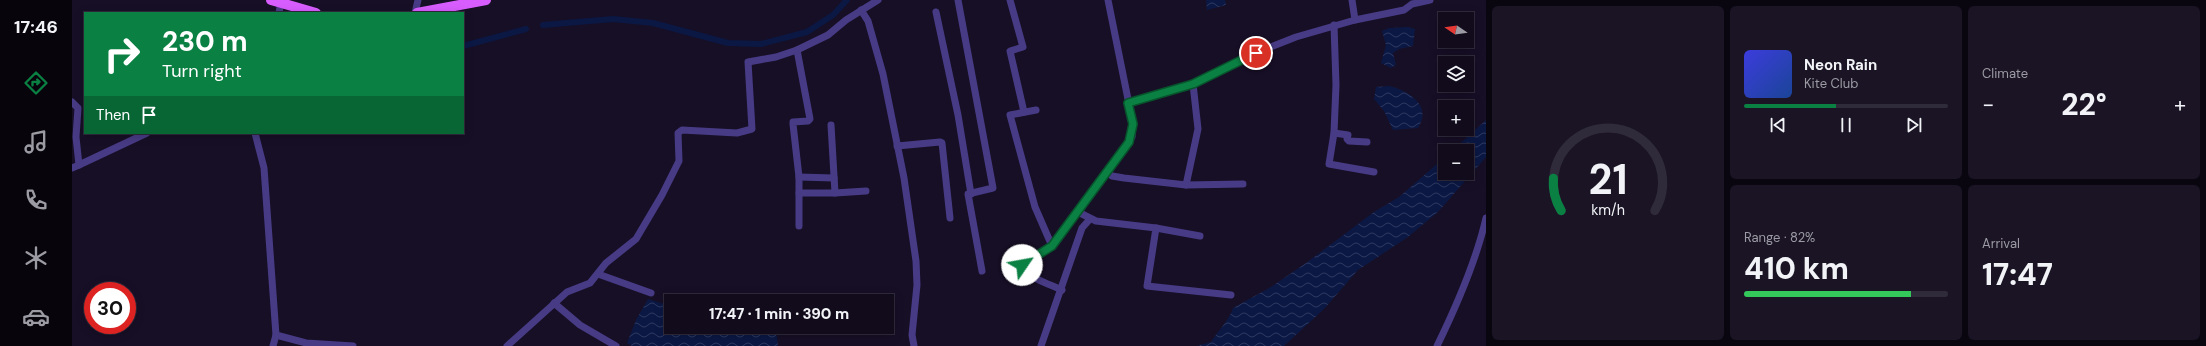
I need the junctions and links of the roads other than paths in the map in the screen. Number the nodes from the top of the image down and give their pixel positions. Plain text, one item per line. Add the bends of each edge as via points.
1 (418, 0) edge
2 (486, 0) edge
3 (878, 0) edge
4 (958, 0) edge
5 (1010, 0) edge
6 (1108, 0) edge
7 (1352, 0) edge
8 (1430, 0) edge
9 (276, 1) edge
10 (868, 2) edge
11 (861, 10) junction
12 (279, 12) edge
13 (313, 12) edge
14 (416, 12) edge
15 (421, 12) edge
16 (936, 12) dead end
17 (1355, 20) junction
18 (1334, 25) junction
19 (797, 50) junction
20 (1193, 84) junction
21 (72, 102) edge
22 (1128, 103) junction
23 (1036, 110) dead end
24 (1024, 112) junction
25 (830, 125) dead end
26 (1334, 133) junction
27 (145, 134) edge
28 (255, 134) edge
29 (1367, 142) dead end
30 (897, 146) junction
31 (79, 165) junction
32 (72, 168) edge
33 (1107, 172) junction
34 (1374, 172) dead end
35 (799, 177) junction
36 (834, 178) junction
37 (1243, 184) dead end
38 (1186, 185) junction
39 (866, 191) dead end
40 (799, 193) junction
41 (835, 193) junction
42 (971, 194) junction
43 (1078, 212) junction
44 (950, 218) dead end
45 (1486, 218) edge
46 (1090, 219) junction
47 (799, 226) dead end
48 (1156, 228) junction
49 (1484, 232) edge
50 (1200, 236) dead end
51 (1052, 246) junction
52 (982, 271) dead end
53 (598, 274) junction
54 (1062, 290) junction
55 (651, 293) dead end
56 (1231, 295) dead end
57 (554, 303) junction
58 (276, 335) junction
59 (273, 346) edge
60 (353, 346) edge
61 (507, 346) edge
62 (616, 346) edge
63 (914, 346) edge
64 (1041, 346) edge
65 (1437, 346) edge

1 - 14 street
2 - 15 main road
3 - 10 street
4 - 42 street via 994,188
5 - 24 street via 1023,47 1010,51
6 - 22 street
7 - 17 street
8 - 17 street via 1412,4 1404,10
9 - 12 street
9 - 13 main road
10 - 11 street
11 - 19 street via 828,35
11 - 30 street via 868,21 883,74
16 - 42 street via 958,115
17 - 18 street
18 - 20 street via 1243,58
18 - 26 street
19 - 35 street via 810,119 793,123
19 - 53 street via 776,58 748,62 752,129 737,133 682,130 678,133 679,161 662,195 636,239 606,263
20 - 22 street
20 - 38 street via 1198,129
21 - 31 street via 78,108 76,137
22 - 33 street via 1133,124 1132,137
23 - 24 street
24 - 51 street via 1010,115 1035,207
25 - 36 street
26 - 29 street via 1347,134 1349,141
26 - 34 street via 1329,164
27 - 31 street
28 - 58 street via 264,175
30 - 44 street via 942,143
30 - 63 street via 916,261 917,285 912,335
31 - 32 street
33 - 38 street via 1112,176 1124,178
33 - 43 street
35 - 36 street
35 - 40 street
36 - 41 street
37 - 38 street
39 - 41 street
40 - 41 street
40 - 47 street
42 - 52 street via 968,194
43 - 46 street
43 - 51 street
45 - 49 street
46 - 48 street
46 - 54 street via 1082,228
48 - 50 street
48 - 56 street via 1147,286
49 - 65 street via 1453,313
51 - 54 street via 1022,265 1036,277
53 - 55 street
53 - 57 street via 590,283 567,292
54 - 64 street
57 - 61 street
57 - 62 street via 580,325
58 - 59 street
58 - 60 street via 306,342

